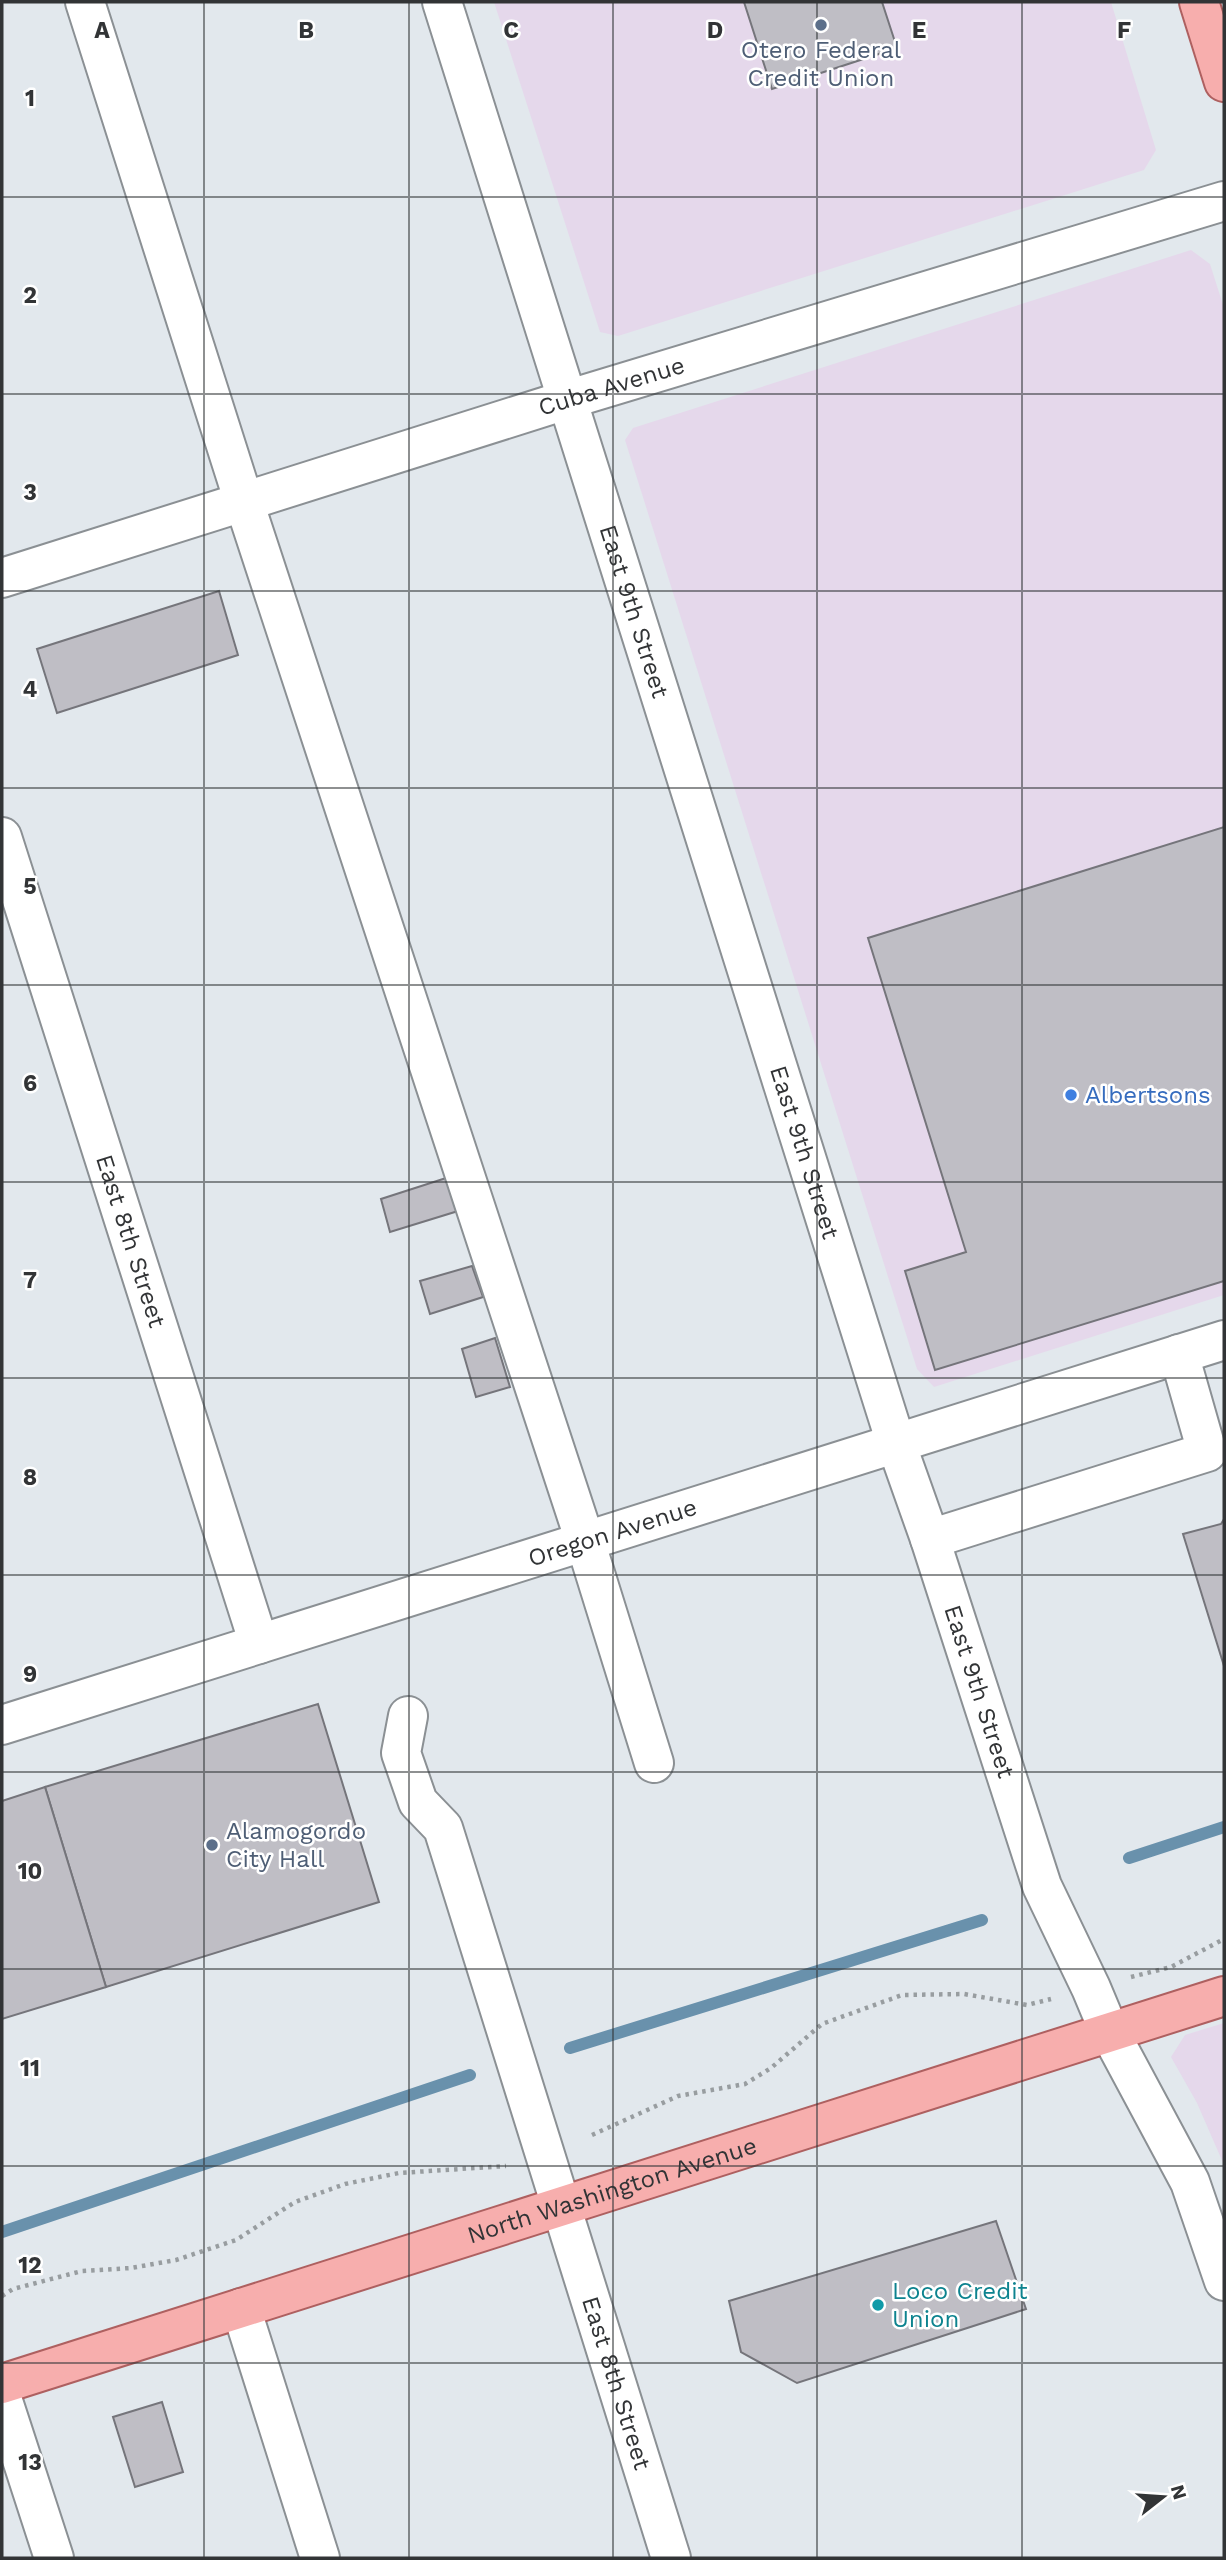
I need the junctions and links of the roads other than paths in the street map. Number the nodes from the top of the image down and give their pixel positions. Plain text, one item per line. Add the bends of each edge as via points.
1 (85, 2) edge
2 (442, 2) edge
3 (1199, 2) edge
4 (1224, 82) edge
5 (1224, 201) edge
6 (566, 400) junction
7 (244, 502) junction
8 (2, 578) edge
9 (2, 837) edge
10 (1224, 1340) edge
11 (1179, 1354) junction
12 (897, 1443) junction
13 (930, 1539) junction
14 (585, 1541) junction
15 (259, 1644) junction
16 (408, 1716) dead end
17 (2, 1725) edge
18 (654, 1763) dead end
19 (1224, 1996) edge
20 (1109, 2031) junction
21 (562, 2207) junction
22 (1224, 2281) edge
23 (241, 2308) junction
24 (2, 2384) edge
25 (2, 2398) edge
26 (54, 2558) edge
27 (320, 2558) edge
28 (671, 2558) edge

1 - 7 street
2 - 6 street, East 9th Street
3 - 4 main road
5 - 6 street, Cuba Avenue
6 - 7 street, Cuba Avenue
6 - 12 street, East 9th Street
7 - 8 street, Cuba Avenue
7 - 14 street
9 - 15 street, East 8th Street
10 - 11 street, Oregon Avenue
11 - 12 street, Oregon Avenue
11 - 13 street via 1207,1452
12 - 13 street, East 9th Street
12 - 14 street, Oregon Avenue
13 - 20 street, East 9th Street via 1042,1886
14 - 15 street, Oregon Avenue
14 - 18 street
15 - 17 street, Oregon Avenue
16 - 21 street, East 8th Street via 401,1753 418,1802 443,1828
19 - 20 main road, North Washington Avenue
20 - 21 main road, North Washington Avenue
20 - 22 street, East 9th Street via 1190,2182
21 - 23 main road, North Washington Avenue
21 - 28 street, East 8th Street
23 - 24 main road, North Washington Avenue
23 - 27 street
25 - 26 street

